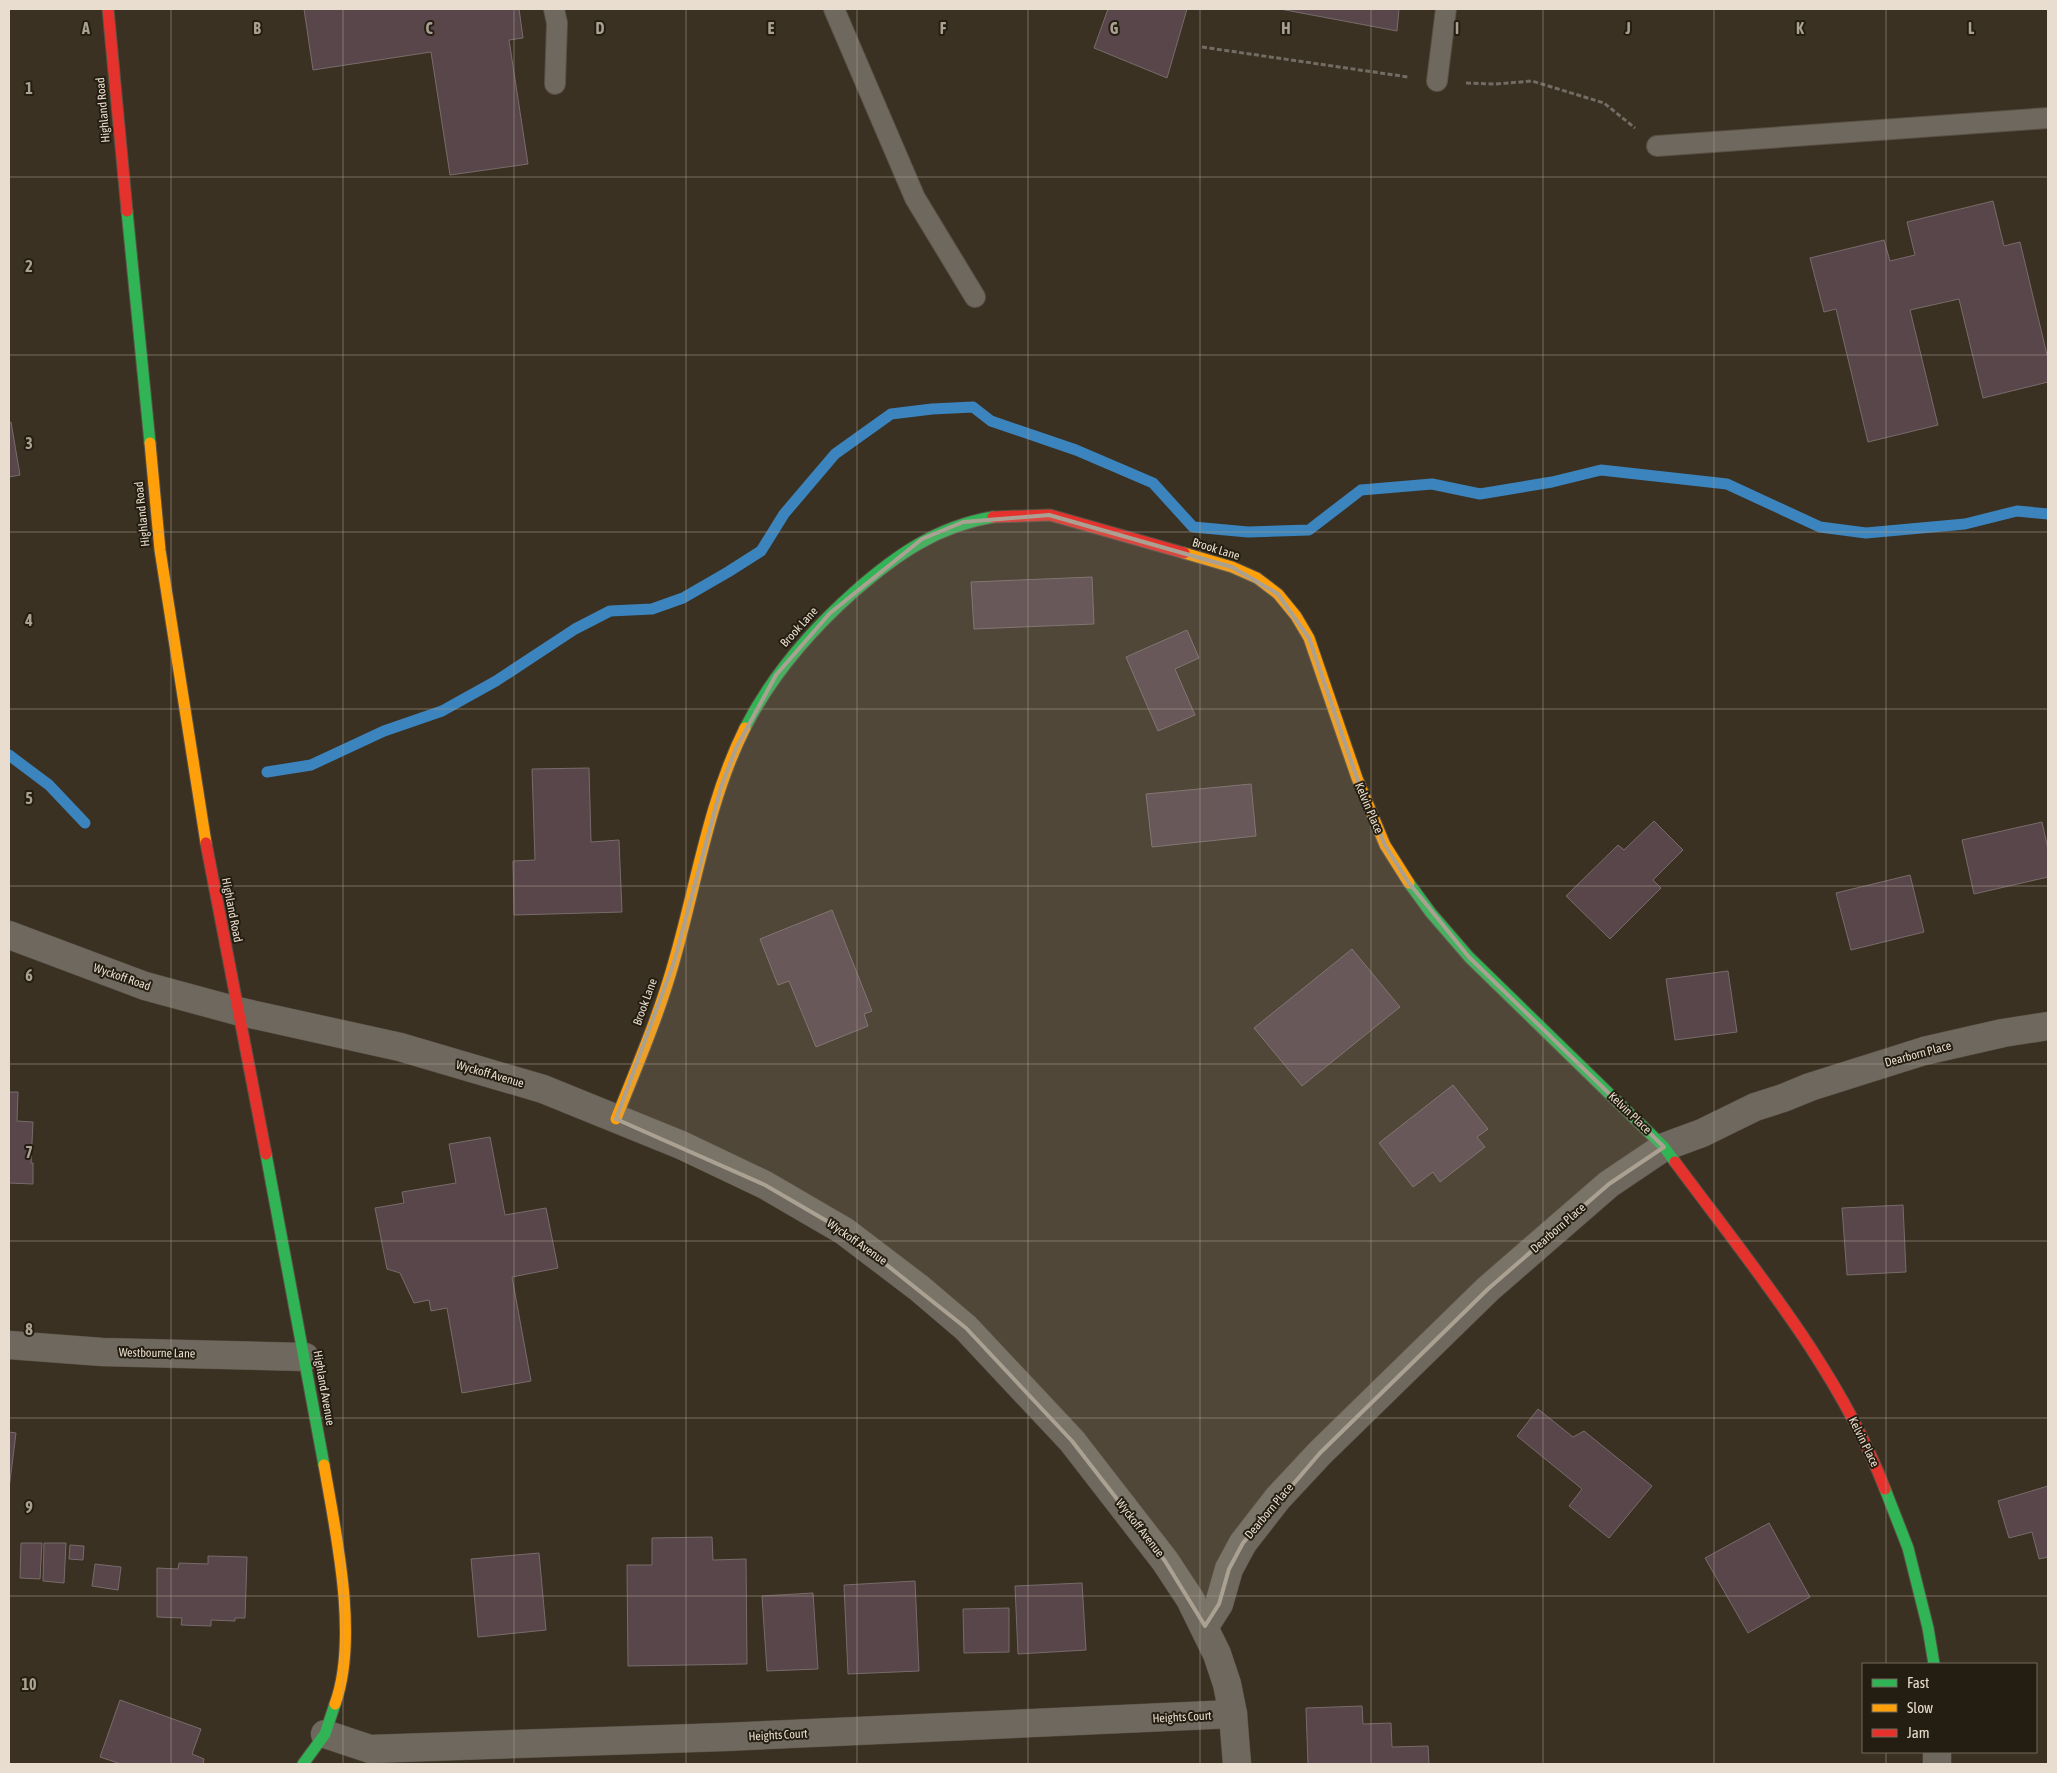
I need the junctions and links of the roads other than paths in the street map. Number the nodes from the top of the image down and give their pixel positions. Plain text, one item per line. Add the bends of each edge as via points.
1 (108, 9) edge
2 (554, 9) edge
3 (834, 9) edge
4 (1446, 9) edge
5 (1437, 81) dead end
6 (554, 84) dead end
7 (2048, 118) edge
8 (1657, 146) dead end
9 (975, 297) dead end
10 (1278, 594) joint
11 (9, 935) edge
12 (237, 1011) junction
13 (2048, 1026) edge
14 (616, 1118) junction
15 (1664, 1147) junction
16 (9, 1345) edge
17 (305, 1357) junction
18 (1205, 1626) junction
19 (1934, 1663) edge
20 (1233, 1714) junction
21 (325, 1734) junction
22 (542, 1754) edge
23 (303, 1764) edge
24 (1237, 1764) edge

1 - 12 street, Highland Road via 160,550 202,821
2 - 6 lane via 557,23
3 - 9 lane via 915,198
4 - 5 lane
7 - 8 lane
10 - 14 street, Brook Lane via 1257,578 1232,567 1049,515 1005,516 963,522 922,539 887,564 802,641 754,711 721,787 674,962
10 - 15 street, Kelvin Place via 1310,638 1357,778 1385,845 1409,883 1469,957
11 - 12 street, Wyckoff Road via 145,986
12 - 14 street, Wyckoff Avenue via 400,1047 543,1089
12 - 17 street, Highland Avenue
13 - 15 street, Dearborn Place via 1924,1051 1810,1086
14 - 18 street, Wyckoff Avenue via 765,1185 844,1231 960,1323 1072,1440 1165,1561
15 - 18 street, Dearborn Place via 1608,1184 1488,1289 1320,1453 1278,1498 1243,1543 1229,1569 1219,1604
15 - 19 street, Kelvin Place via 1784,1309 1843,1399 1879,1473 1908,1548
16 - 17 street, Westbourne Lane via 102,1352
17 - 21 street, Highland Avenue via 337,1536 345,1608 344,1658 338,1697
18 - 20 street, Wyckoff Avenue via 1227,1684
20 - 22 street, Heights Court via 725,1737
20 - 24 street, Wyckoff Avenue
21 - 22 street, Heights Court via 370,1749
21 - 23 street, Highland Avenue

